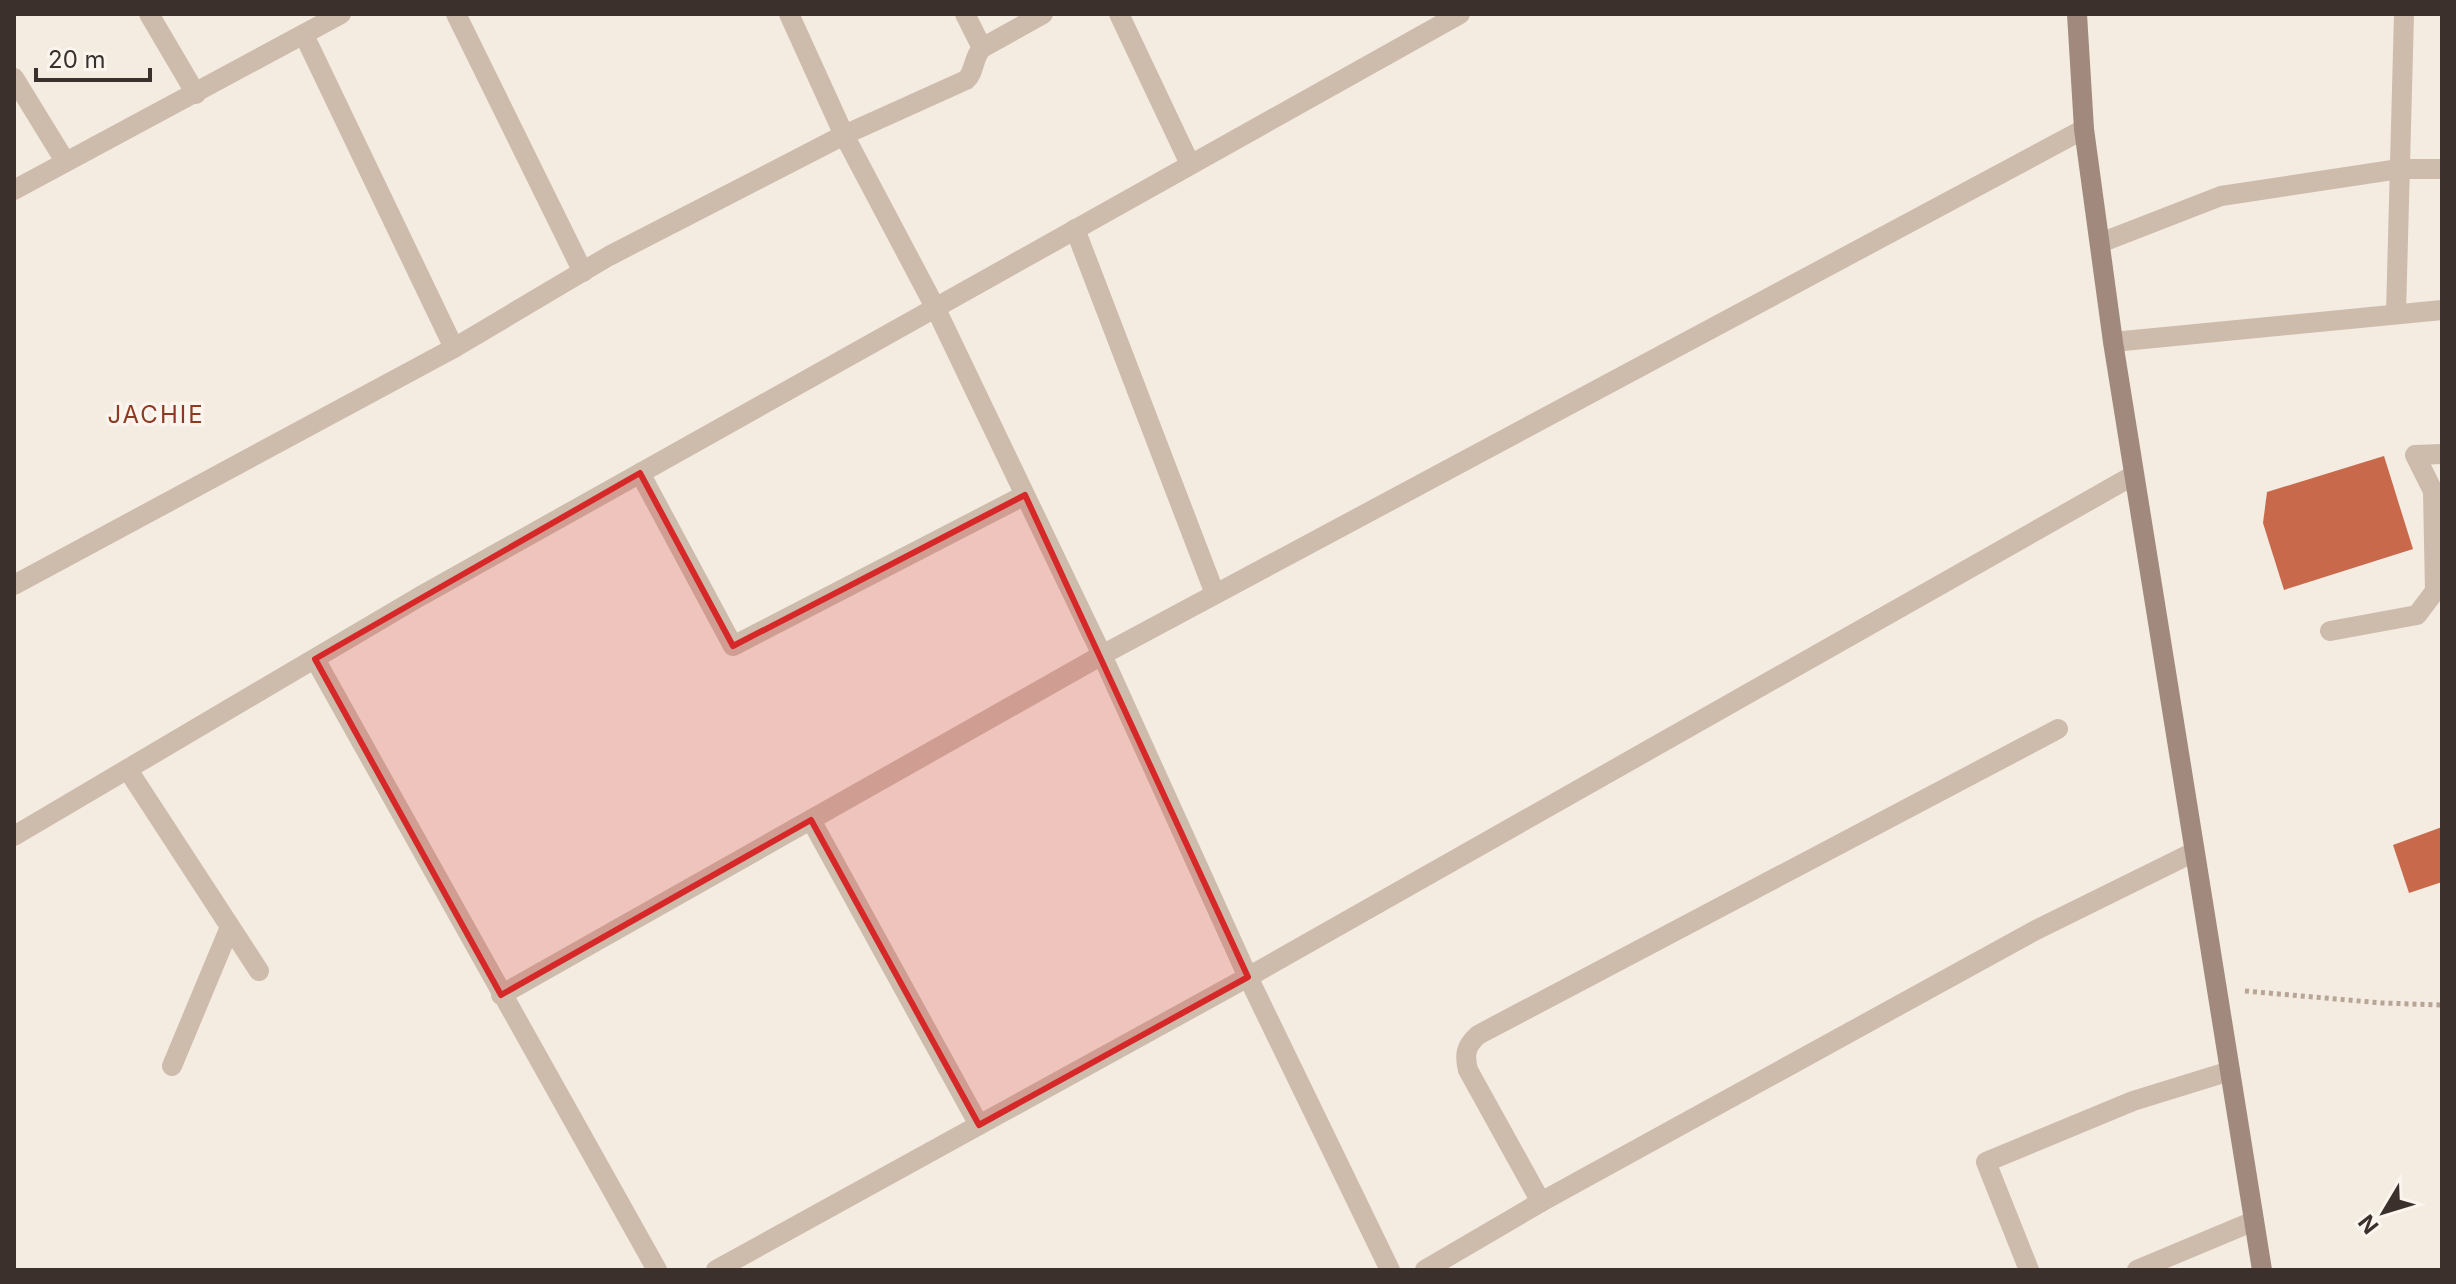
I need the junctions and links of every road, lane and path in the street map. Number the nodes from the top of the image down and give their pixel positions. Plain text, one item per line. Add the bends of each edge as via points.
1 (149, 14) edge
2 (341, 14) edge
3 (456, 14) edge
4 (789, 14) edge
5 (965, 14) edge
6 (1043, 14) edge
7 (1119, 14) edge
8 (1460, 14) edge
9 (2077, 14) edge
10 (2404, 14) edge
11 (304, 35) junction
12 (982, 48) junction
13 (14, 78) edge
14 (196, 94) junction
15 (2084, 129) junction
16 (844, 135) junction
17 (65, 161) junction
18 (1190, 164) junction
19 (2399, 169) junction
20 (2442, 169) edge
21 (14, 190) edge
22 (1075, 229) junction
23 (2100, 243) junction
24 (583, 272) junction
25 (935, 307) junction
26 (2442, 310) edge
27 (2396, 314) junction
28 (2113, 342) junction
29 (454, 348) junction
30 (2442, 454) edge
31 (640, 473) junction
32 (2134, 475) junction
33 (1025, 495) junction
34 (14, 585) edge
35 (1215, 594) junction
36 (2330, 631) dead end
37 (1102, 655) junction
38 (315, 659) junction
39 (2058, 729) dead end
40 (128, 770) junction
41 (811, 820) junction
42 (14, 836) edge
43 (2194, 852) junction
44 (230, 927) junction
45 (259, 971) dead end
46 (1248, 977) junction
47 (2216, 988) junction
48 (501, 995) junction
49 (2442, 1005) edge
50 (172, 1066) dead end
51 (2230, 1071) junction
52 (979, 1125) junction
53 (1541, 1202) junction
54 (2254, 1221) junction
55 (657, 1270) edge
56 (716, 1270) edge
57 (1390, 1270) edge
58 (1425, 1270) edge
59 (2029, 1270) edge
60 (2137, 1270) edge
61 (2262, 1270) edge

1 - 14 street
2 - 11 street
3 - 24 street
4 - 16 street
5 - 12 street
6 - 12 street
7 - 18 street
8 - 18 street
9 - 15 main road
10 - 19 street
11 - 14 street
11 - 29 street
12 - 16 street via 966,80
13 - 17 street
14 - 17 street
15 - 23 main road
15 - 35 street
16 - 24 street
16 - 25 street
17 - 21 street
18 - 22 street
19 - 20 street
19 - 23 street via 2221,196
19 - 27 street
22 - 25 street
22 - 35 street
23 - 28 main road
24 - 29 street
25 - 31 street
25 - 33 street
26 - 27 street
27 - 28 street
28 - 32 main road
29 - 34 street
30 - 36 street via 2415,455 2433,491 2435,591 2417,615
31 - 33 street via 733,646
31 - 38 street
32 - 43 main road
32 - 46 street
33 - 37 street
35 - 37 street
37 - 41 street
37 - 46 street
38 - 40 street
38 - 48 street
39 - 53 street via 1468,1044 1468,1070
40 - 42 street
40 - 44 street
41 - 48 street
41 - 52 street
43 - 47 main road
43 - 53 street via 2034,931
44 - 45 street
44 - 50 street
46 - 52 street
46 - 57 street
47 - 49 path
47 - 51 main road
48 - 55 street
51 - 54 main road
51 - 59 street via 2133,1101 1986,1162
52 - 56 street
53 - 58 street
54 - 60 street
54 - 61 main road

